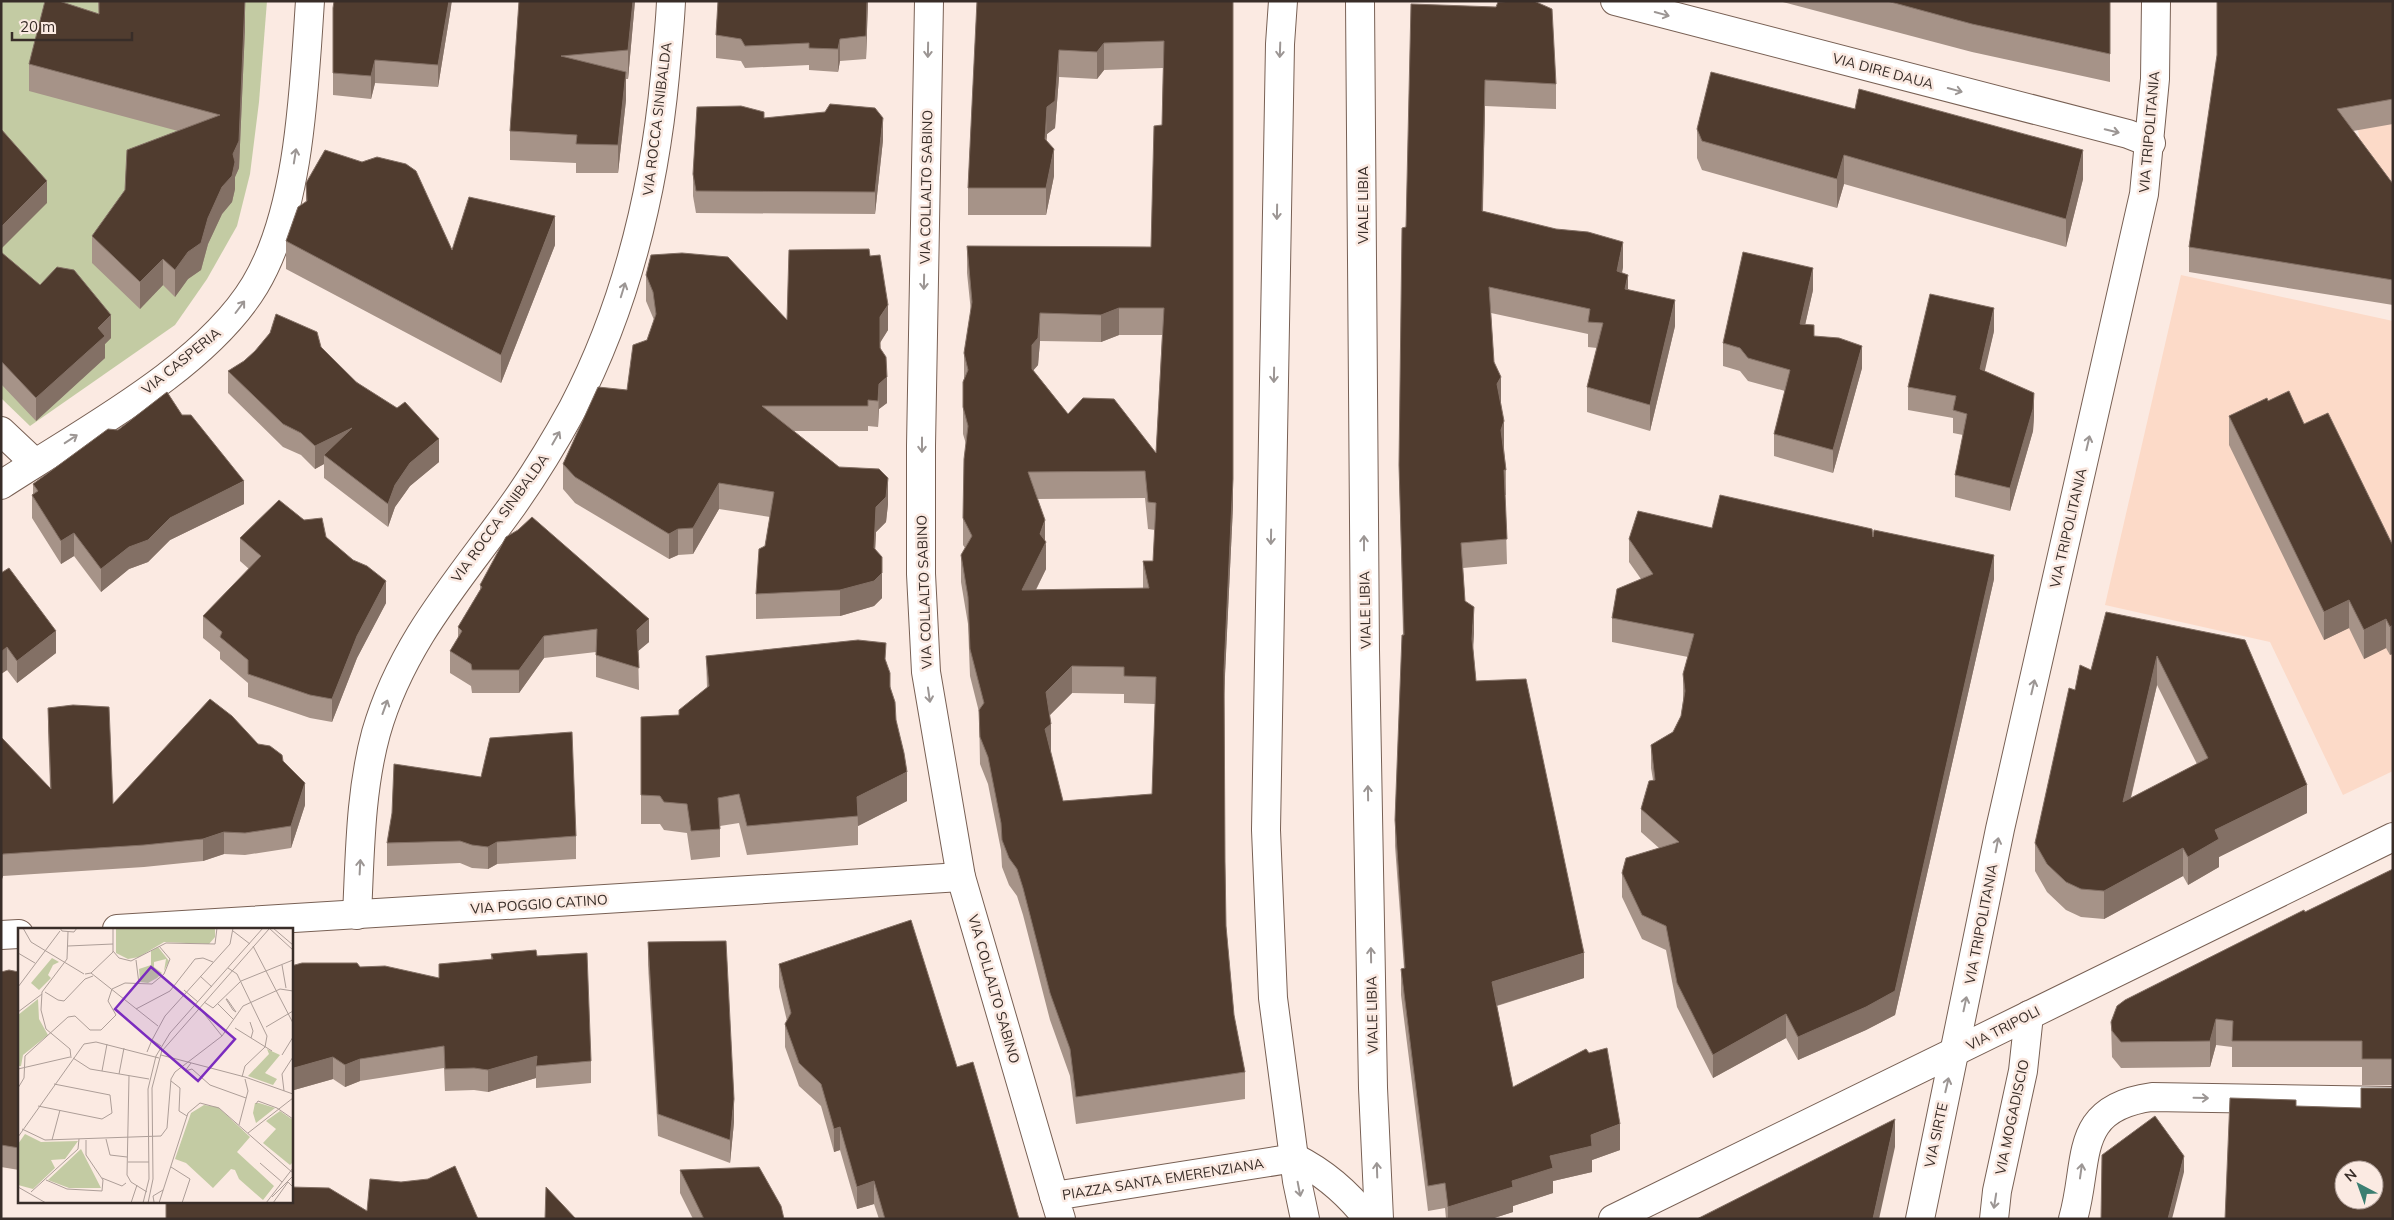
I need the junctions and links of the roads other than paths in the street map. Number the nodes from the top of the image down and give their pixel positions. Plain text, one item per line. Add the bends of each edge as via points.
1 (310, 1) edge
2 (671, 1) edge
3 (929, 1) edge
4 (1283, 1) edge
5 (1360, 1) edge
6 (1615, 1) edge
7 (2156, 1) edge
8 (2151, 143) junction
9 (1, 431) edge
10 (35, 462) junction
11 (1, 485) edge
12 (2393, 837) edge
13 (961, 877) junction
14 (357, 915) junction
15 (134, 928) edge
16 (18, 934) edge
17 (1, 935) edge
18 (2029, 1016) junction
19 (1955, 1052) junction
20 (2393, 1101) edge
21 (1294, 1158) junction
22 (1058, 1208) edge
23 (1305, 1219) edge
24 (1368, 1219) edge
25 (1379, 1219) edge
26 (1613, 1219) edge
27 (1920, 1219) edge
28 (1994, 1219) edge
29 (2073, 1219) edge

10 -> 1 street, VIA CASPERIA via 180,365 235,314 255,284 276,236 290,183 303,100
14 -> 2 street, VIA ROCCA SINIBALDA via 367,773 394,685 413,645 439,603 512,506 554,443 588,378 613,320 632,260 653,168
3 -> 13 street, VIA COLLALTO SABINO via 921,446 922,621 933,717
4 -> 21 street via 1266,830 1273,998
25 -> 5 street, VIALE LIBIA via 1373,1078 1365,650
6 -> 8 street, VIA DIRE DAUA via 2128,134
7 - 8 street, VIA TRIPOLITANIA
19 -> 8 street, VIA TRIPOLITANIA via 2000,829 2144,194
9 - 10 street
10 - 11 street, VIA CASPERIA
12 - 18 street, VIA TRIPOLI
13 - 14 street, VIA POGGIO CATINO
13 - 22 street, VIA COLLALTO SABINO
14 - 15 street, VIA POGGIO CATINO
16 - 17 street
18 - 19 street, VIA TRIPOLI
18 -> 28 street, VIA MOGADISCIO via 2023,1071
19 - 26 street, VIA TRIPOLI
27 -> 19 street, VIA SIRTE
29 -> 20 street via 2086,1146 2094,1128 2114,1108 2130,1100 2152,1097
21 - 22 street, PIAZZA SANTA EMERENZIANA
21 -> 23 street
21 - 24 street via 1328,1177 1353,1199

